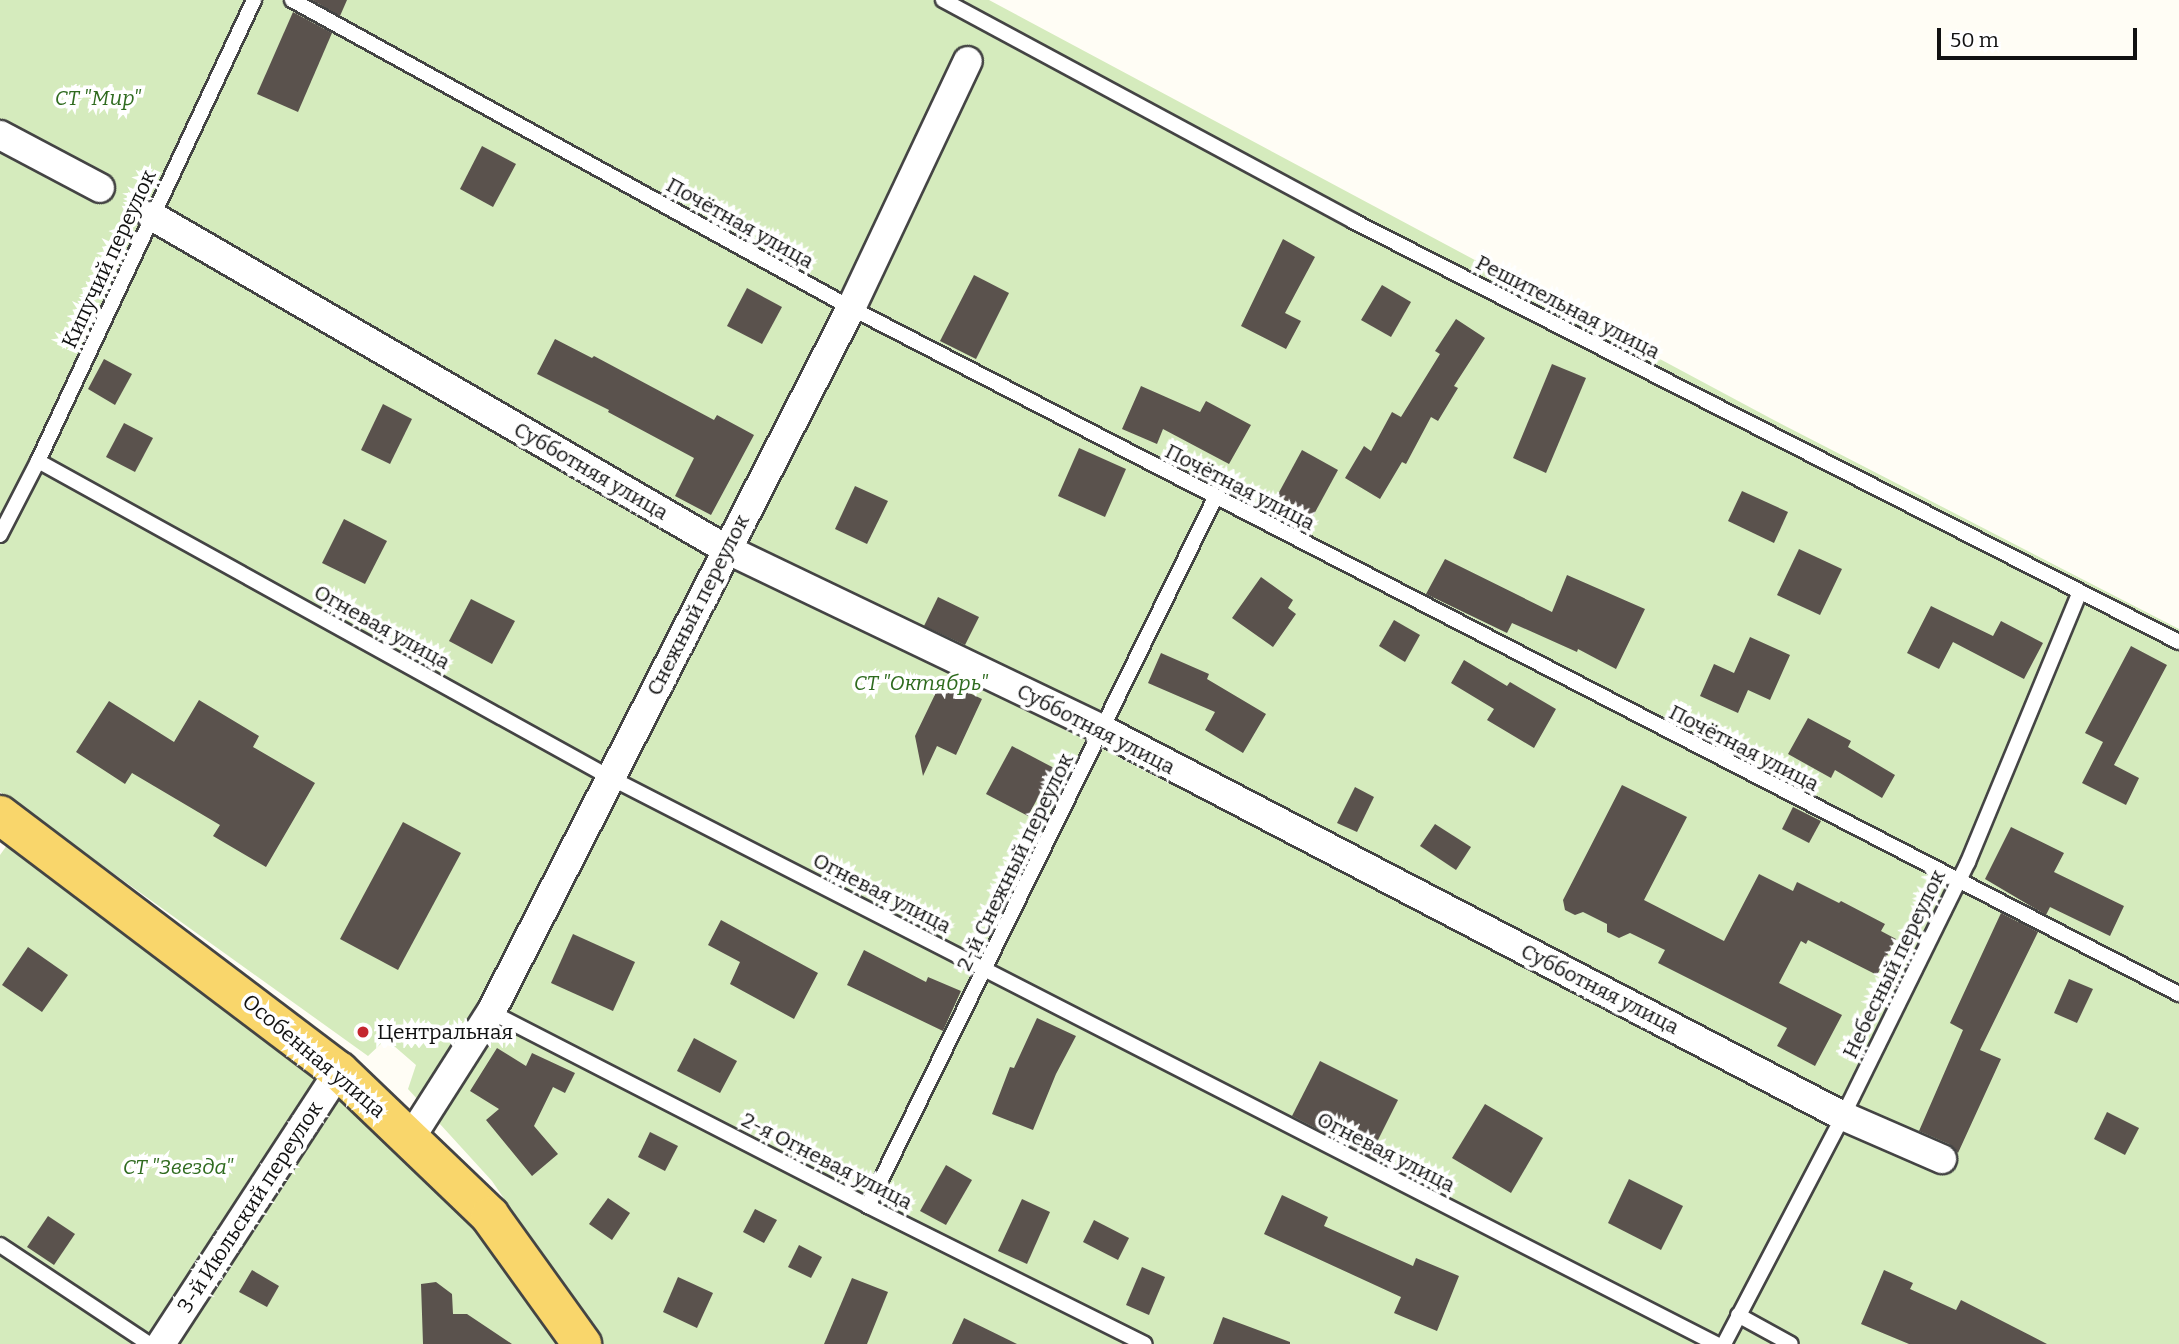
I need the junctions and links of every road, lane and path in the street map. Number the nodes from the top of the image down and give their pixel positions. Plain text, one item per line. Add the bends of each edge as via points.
1 (254, 0) edge
2 (292, 0) edge
3 (943, 0) edge
4 (968, 61) dead end
5 (0, 135) edge
6 (100, 188) dead end
7 (152, 216) junction
8 (851, 308) junction
9 (38, 461) junction
10 (1215, 498) junction
11 (0, 535) edge
12 (726, 549) junction
13 (2080, 592) junction
14 (2179, 642) edge
15 (1103, 730) junction
16 (609, 777) junction
17 (0, 815) edge
18 (1958, 882) junction
19 (986, 970) junction
20 (2179, 994) edge
21 (491, 1012) junction
22 (339, 1071) junction
23 (1843, 1116) junction
24 (410, 1139) junction
25 (1942, 1159) dead end
26 (868, 1206) junction
27 (0, 1245) edge
28 (1738, 1315) junction
29 (149, 1344) edge
30 (161, 1344) edge
31 (582, 1344) edge
32 (1145, 1344) edge
33 (1716, 1344) edge
34 (1724, 1344) edge
35 (1791, 1344) edge

1 - 7 lane, Кипучий переулок
2 - 8 lane, Почётная улица
3 - 13 lane, Решительная улица via 1353,221
4 - 8 street, Снежный переулок
5 - 6 street
7 - 9 lane, Кипучий переулок
7 - 12 street, Субботняя улица
8 - 10 lane, Почётная улица
8 - 12 street, Снежный переулок
9 - 11 lane, Кипучий переулок
9 - 16 lane, Огневая улица
10 - 15 lane, 2-й Снежный переулок
10 - 18 lane, Почётная улица
12 - 15 street, Субботняя улица
12 - 16 street, Снежный переулок
13 - 14 lane, Решительная улица
13 - 18 lane, Небесный переулок
15 - 19 lane, 2-й Снежный переулок
15 - 23 street, Субботняя улица
16 - 19 lane, Огневая улица
16 - 21 street, Снежный переулок
17 - 22 main road, Особенная улица
18 - 20 lane, Почётная улица
18 - 23 lane, Небесный переулок
19 - 26 lane, 2-й Снежный переулок
19 - 33 lane, Огневая улица
21 - 24 street, Снежный переулок
21 - 26 lane, 2-я Огневая улица
22 - 24 main road, Особенная улица
22 - 30 street, 3-й Июльский переулок
23 - 25 street, Субботняя улица
23 - 28 lane, Небесный переулок
24 - 31 main road, Особенная улица via 490,1216
26 - 32 lane, 2-я Огневая улица
27 - 29 lane
28 - 34 lane, Небесный переулок
28 - 35 lane

